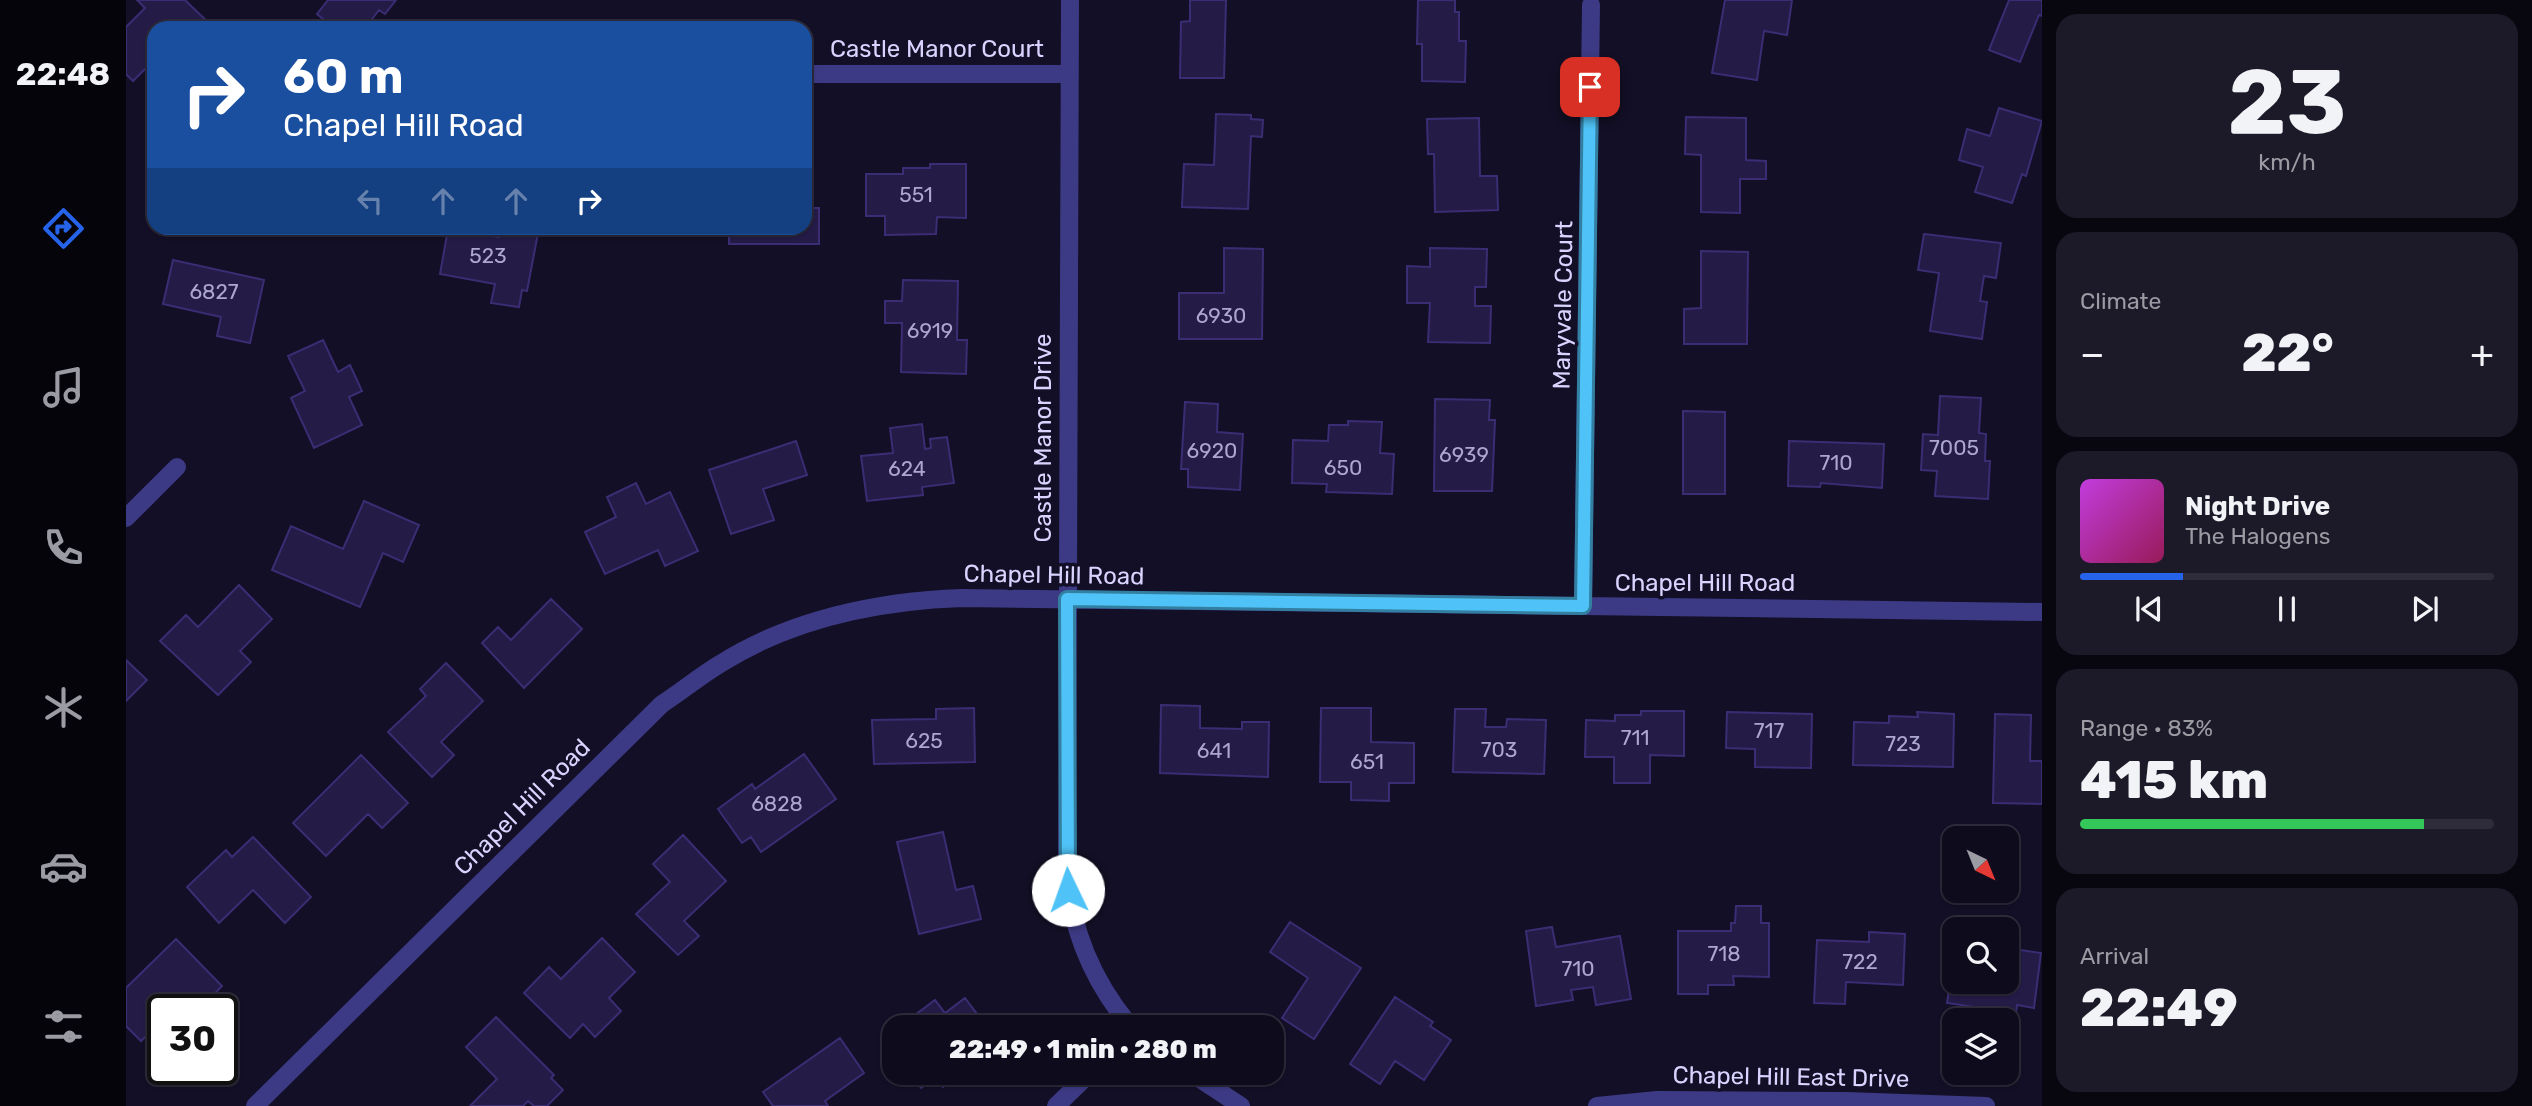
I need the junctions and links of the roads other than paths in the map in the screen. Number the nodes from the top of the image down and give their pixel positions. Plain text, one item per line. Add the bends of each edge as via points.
1 (1070, 0) edge
2 (1591, 5) dead end
3 (812, 74) edge
4 (1069, 74) junction
5 (177, 467) dead end
6 (126, 518) edge
7 (1067, 599) junction
8 (1583, 606) junction
9 (2042, 611) edge
10 (1122, 1015) edge
11 (1078, 1085) edge
12 (1209, 1085) edge
13 (255, 1106) edge
14 (1056, 1106) edge
15 (1241, 1106) edge
16 (1597, 1106) edge
17 (1986, 1106) edge

1 - 4 street, Castle Manor Drive
2 - 8 street, Maryvale Court
3 - 4 street, Castle Manor Court
4 - 7 street, Castle Manor Drive
5 - 6 street
7 - 8 street, Chapel Hill Road
7 - 10 street, Castle Manor Drive via 1068,890 1090,964
7 - 13 street, Chapel Hill Road via 962,598 889,604 789,630 722,662 662,704 630,734
8 - 9 street, Chapel Hill Road
11 - 14 street
12 - 15 street
16 - 17 street, Chapel Hill East Drive via 1657,1100

